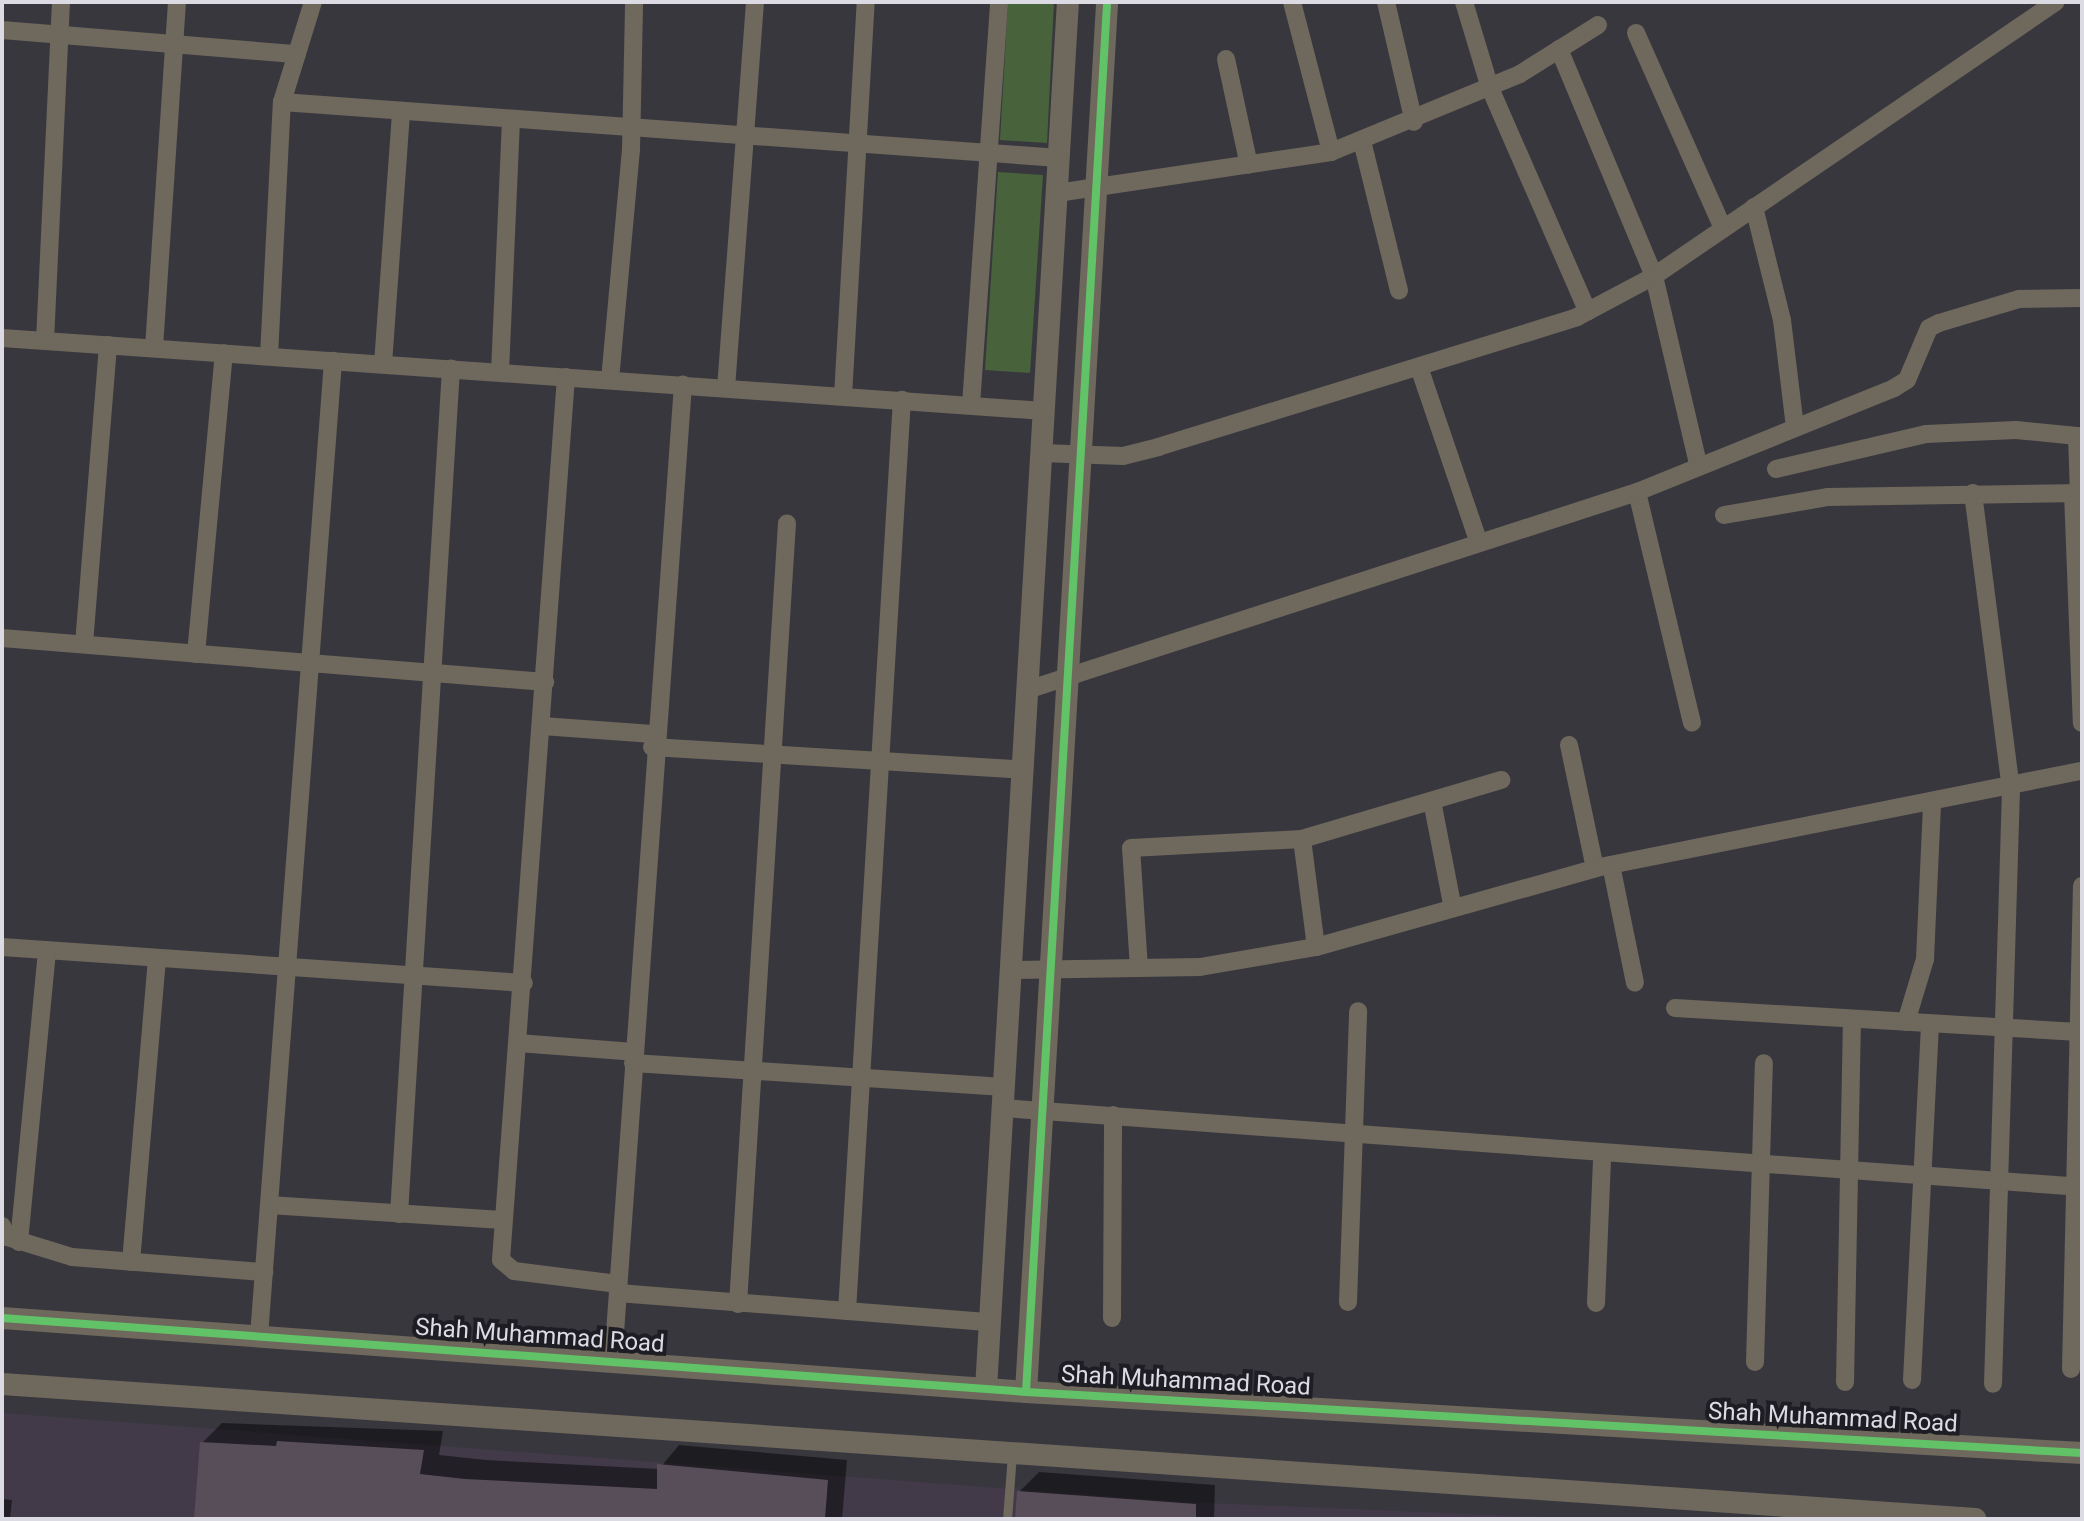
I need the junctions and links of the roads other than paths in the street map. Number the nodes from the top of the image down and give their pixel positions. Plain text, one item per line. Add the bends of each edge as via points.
1 (61, 2) edge
2 (177, 2) edge
3 (313, 2) edge
4 (634, 2) edge
5 (755, 2) edge
6 (866, 2) edge
7 (999, 2) edge
8 (1068, 2) edge
9 (1107, 2) edge
10 (1292, 2) edge
11 (1386, 2) edge
12 (1464, 2) edge
13 (2056, 2) edge
14 (1598, 25) dead end
15 (2, 30) edge
16 (1636, 33) dead end
17 (60, 35) junction
18 (175, 44) junction
19 (1559, 49) junction
20 (297, 54) junction
21 (1226, 59) dead end
22 (1490, 88) junction
23 (282, 102) junction
24 (401, 111) junction
25 (511, 119) junction
26 (1414, 122) junction
27 (627, 126) junction
28 (745, 135) junction
29 (1362, 141) junction
30 (858, 143) junction
31 (990, 152) junction
32 (1331, 152) junction
33 (1059, 158) junction
34 (1249, 165) junction
35 (1096, 191) junction
36 (1057, 193) junction
37 (1754, 207) junction
38 (1723, 228) junction
39 (1654, 276) junction
40 (1399, 290) dead end
41 (2082, 298) edge
42 (1588, 312) junction
43 (2, 338) edge
44 (45, 341) junction
45 (108, 345) junction
46 (154, 348) junction
47 (224, 353) junction
48 (269, 356) junction
49 (333, 361) junction
50 (383, 364) junction
51 (1419, 367) junction
52 (451, 369) junction
53 (500, 372) junction
54 (566, 377) junction
55 (610, 380) junction
56 (683, 385) junction
57 (726, 388) junction
58 (843, 396) junction
59 (902, 400) junction
60 (971, 405) junction
61 (1044, 411) junction
62 (1795, 427) junction
63 (1042, 453) junction
64 (1081, 454) junction
65 (1698, 464) junction
66 (1776, 469) dead end
67 (1637, 492) junction
68 (1973, 493) junction
69 (2078, 493) edge
70 (1724, 515) dead end
71 (787, 524) dead end
72 (1478, 540) junction
73 (2, 638) edge
74 (84, 644) junction
75 (196, 654) junction
76 (311, 663) junction
77 (432, 673) junction
78 (1068, 676) junction
79 (545, 682) junction
80 (1027, 690) junction
81 (1692, 723) dead end
82 (2082, 723) edge
83 (542, 726) junction
84 (652, 741) junction
85 (1569, 745) dead end
86 (770, 755) junction
87 (880, 761) junction
88 (1023, 770) junction
89 (2082, 771) edge
90 (1501, 780) dead end
91 (2011, 789) junction
92 (1433, 806) junction
93 (1932, 806) junction
94 (1302, 839) junction
95 (1603, 867) junction
96 (2082, 886) edge
97 (1452, 904) junction
98 (2, 947) edge
99 (1316, 947) junction
100 (47, 950) junction
101 (157, 958) junction
102 (287, 967) junction
103 (1139, 968) junction
104 (1011, 970) junction
105 (1051, 970) junction
106 (414, 975) junction
107 (524, 983) junction
108 (1635, 983) dead end
109 (1675, 1008) dead end
110 (1358, 1011) dead end
111 (1852, 1019) junction
112 (1906, 1022) junction
113 (1930, 1023) junction
114 (2006, 1029) junction
115 (2081, 1032) edge
116 (518, 1043) junction
117 (633, 1057) junction
118 (1764, 1063) dead end
119 (754, 1071) junction
120 (860, 1078) junction
121 (1003, 1098) junction
122 (1042, 1111) junction
123 (1113, 1115) junction
124 (1356, 1133) junction
125 (1602, 1157) junction
126 (1763, 1168) junction
127 (1847, 1173) junction
128 (1922, 1178) junction
129 (2003, 1183) junction
130 (2078, 1187) edge
131 (269, 1205) junction
132 (399, 1214) junction
133 (503, 1220) junction
134 (2, 1226) edge
135 (19, 1242) junction
136 (131, 1262) junction
137 (264, 1272) junction
138 (618, 1288) junction
139 (1348, 1302) dead end
140 (1596, 1303) dead end
141 (738, 1304) junction
142 (847, 1311) junction
143 (2, 1318) edge
144 (1112, 1318) dead end
145 (990, 1322) junction
146 (259, 1336) junction
147 (613, 1361) junction
148 (1755, 1362) dead end
149 (2071, 1369) dead end
150 (1912, 1380) dead end
151 (1845, 1382) dead end
152 (2, 1384) edge
153 (1993, 1384) dead end
154 (986, 1389) junction
155 (1026, 1392) junction
156 (1012, 1450) junction
157 (2082, 1453) edge
158 (1007, 1519) edge
159 (1975, 1519) edge

1 - 17 street
2 - 18 street
3 - 20 street
4 - 27 street
5 - 28 street
6 - 30 street
7 - 31 street
8 - 33 street
9 - 35 street
10 - 32 street
11 - 26 street
12 - 22 street
13 - 37 street
14 - 19 street
15 - 17 street
16 - 38 street
17 - 18 street
17 - 44 street
18 - 20 street
18 - 46 street
19 - 22 street
19 - 39 street
20 - 23 street
21 - 34 street
22 - 26 street
22 - 42 street
23 - 24 street
23 - 48 street
24 - 25 street
24 - 50 street
25 - 27 street
25 - 53 street
26 - 29 street
27 - 28 street
27 - 55 street via 631,150
28 - 30 street
28 - 57 street
29 - 32 street
29 - 40 street
30 - 31 street
30 - 58 street
31 - 33 street
31 - 60 street
32 - 34 street
33 - 36 street
34 - 35 street
35 - 36 street
35 - 64 street
36 - 61 street
37 - 38 street
37 - 62 street via 1782,320
38 - 39 street
39 - 42 street
39 - 65 street
41 - 62 street via 2019,299 1939,323 1929,328 1907,380
42 - 51 street
43 - 44 street
44 - 45 street
45 - 46 street
45 - 74 street
46 - 47 street
47 - 48 street
47 - 75 street
48 - 49 street
49 - 50 street
49 - 76 street
50 - 52 street
51 - 64 street via 1158,447
51 - 72 street
52 - 53 street
52 - 77 street
53 - 54 street
54 - 55 street
54 - 79 street
55 - 56 street
56 - 57 street
56 - 84 street
57 - 58 street
58 - 59 street
59 - 60 street
59 - 87 street
60 - 61 street
61 - 63 street
62 - 65 street
63 - 64 street
63 - 80 street
64 - 78 street
65 - 67 street
66 - 69 street via 1926,434 2016,430 2077,436
67 - 72 street
67 - 81 street
68 - 69 street
68 - 70 street via 1828,497
68 - 91 street
69 - 82 street
71 - 86 street
72 - 78 street
73 - 74 street
74 - 75 street
75 - 76 street
76 - 77 street
76 - 102 street
77 - 79 street
77 - 106 street
78 - 80 street
78 - 105 street
79 - 83 street
80 - 88 street
83 - 84 street
83 - 107 street
84 - 86 street
84 - 117 street
85 - 95 street
86 - 87 street
86 - 119 street
87 - 88 street
87 - 120 street
88 - 104 street
89 - 91 street
90 - 92 street
91 - 93 street
91 - 114 street
92 - 94 street
92 - 97 street
93 - 95 street
93 - 112 street via 1925,959
94 - 99 street
94 - 103 street via 1131,848
95 - 97 street
95 - 108 street
96 - 115 street
97 - 99 street
98 - 100 street
99 - 103 street via 1200,967
100 - 101 street
100 - 135 street
101 - 102 street
101 - 136 street
102 - 106 street
102 - 131 street
103 - 105 street
104 - 105 street
104 - 121 street
105 - 122 street
106 - 107 street
106 - 132 street
107 - 116 street
109 - 111 street
110 - 124 street
111 - 112 street
111 - 127 street
112 - 113 street
113 - 114 street
113 - 128 street
114 - 115 street
114 - 129 street
115 - 130 street
116 - 117 street
116 - 133 street
117 - 119 street
117 - 138 street
118 - 126 street
119 - 120 street
119 - 141 street
120 - 121 street
120 - 142 street
121 - 122 street
121 - 145 street
122 - 123 street
122 - 155 street
123 - 124 street
123 - 144 street
124 - 125 street
124 - 139 street
125 - 126 street
125 - 140 street
126 - 127 street
126 - 148 street
127 - 128 street
127 - 151 street
128 - 129 street
128 - 150 street
129 - 130 street
129 - 153 street
130 - 149 street
131 - 132 street
131 - 137 street
132 - 133 street
133 - 138 street via 501,1260 508,1269
134 - 135 street
135 - 136 street via 72,1257
136 - 137 street
137 - 146 street
138 - 141 street
138 - 147 street
141 - 142 street
142 - 145 street
143 - 146 street, Shah Muhammad Road
145 - 154 street
146 - 147 street, Shah Muhammad Road
147 - 154 street, Shah Muhammad Road
152 - 156 street
154 - 155 street, Shah Muhammad Road
155 - 157 street, Shah Muhammad Road
156 - 158 lane
156 - 159 street

